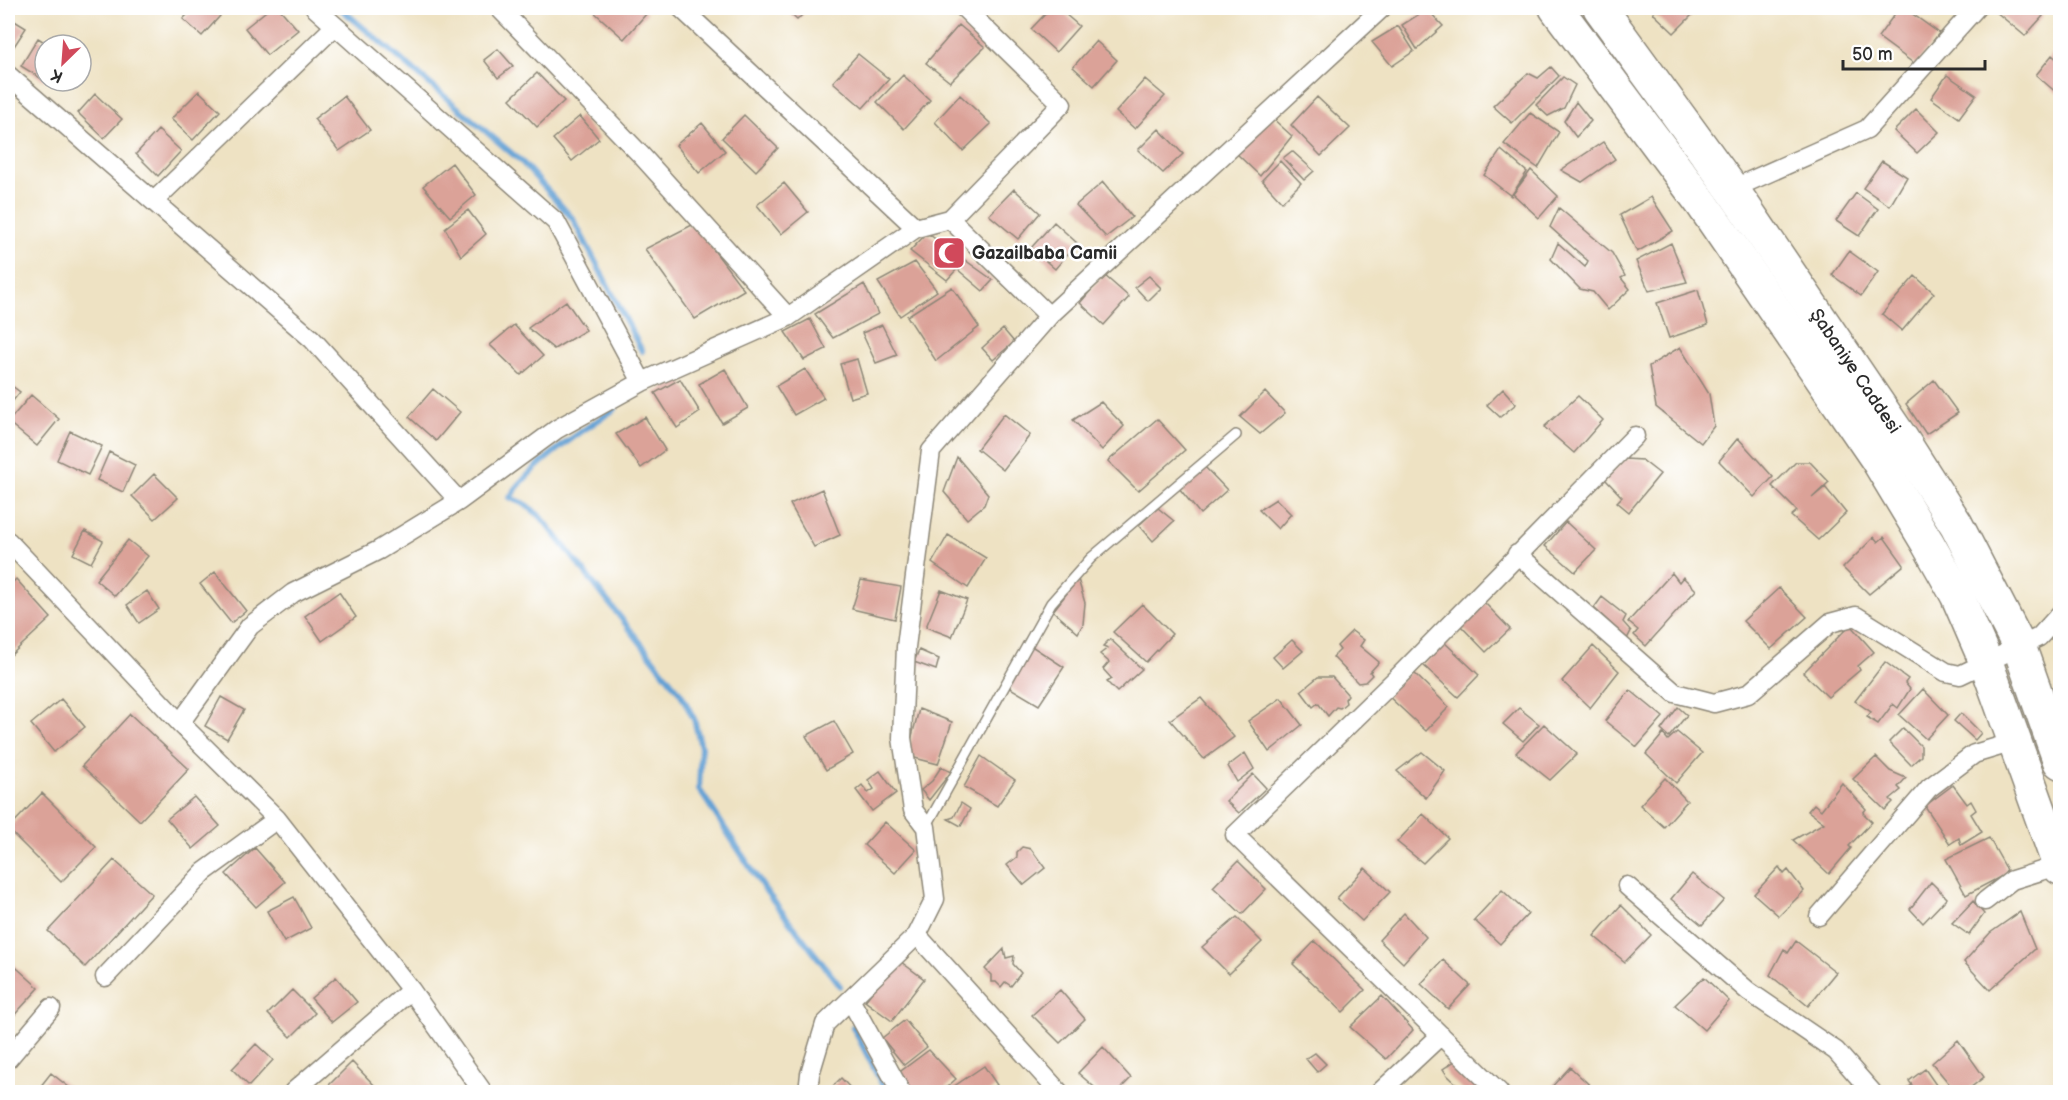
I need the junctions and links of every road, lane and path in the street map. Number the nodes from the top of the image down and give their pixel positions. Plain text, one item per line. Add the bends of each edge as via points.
1 (315, 8) edge
2 (499, 8) edge
3 (681, 8) edge
4 (964, 8) edge
5 (1382, 8) edge
6 (1556, 8) edge
7 (1600, 8) edge
8 (1976, 8) edge
9 (334, 27) junction
10 (8, 75) edge
11 (1732, 189) junction
12 (155, 200) junction
13 (950, 219) junction
14 (916, 228) junction
15 (1048, 316) junction
16 (788, 317) junction
17 (642, 382) junction
18 (1236, 435) dead end
19 (1635, 436) dead end
20 (459, 501) junction
21 (8, 541) edge
22 (1516, 554) junction
23 (2061, 614) edge
24 (2019, 646) junction
25 (1986, 662) junction
26 (180, 723) junction
27 (2014, 742) junction
28 (2061, 762) edge
29 (277, 819) junction
30 (926, 826) junction
31 (2060, 866) edge
32 (1628, 886) dead end
33 (1985, 901) dead end
34 (1819, 915) dead end
35 (917, 935) junction
36 (105, 977) dead end
37 (411, 990) junction
38 (851, 1001) junction
39 (51, 1008) dead end
40 (1441, 1035) junction
41 (8, 1059) edge
42 (294, 1092) edge
43 (483, 1092) edge
44 (808, 1092) edge
45 (901, 1092) edge
46 (1059, 1092) edge
47 (1380, 1092) edge
48 (1499, 1092) edge
49 (1872, 1092) edge

1 - 9 street
2 - 16 street via 641,155
3 - 14 street
4 - 13 street via 1062,104
5 - 15 street
6 - 25 highway via 1703,206 1877,459 1956,595
7 - 11 highway, Şabaniye Caddesi
8 - 11 street via 1867,129
9 - 12 street
9 - 17 street via 556,222
10 - 12 street
11 - 24 highway, Şabaniye Caddesi via 1956,524
12 - 20 street via 312,339
13 - 14 street
13 - 15 street
14 - 16 street
15 - 30 street via 931,451 906,647 902,738 913,810
16 - 17 street
17 - 20 street via 557,429
18 - 30 lane via 1091,558 1052,603
19 - 22 street
20 - 26 street via 379,550 293,593 250,626
21 - 26 street
22 - 25 street via 1675,693 1714,703 1749,694 1830,623 1856,616 1946,672 1960,675
22 - 40 street via 1398,677 1234,835
23 - 24 street via 2039,637
24 - 25 street
24 - 28 highway, Şabaniye Caddesi
25 - 27 highway
26 - 29 street
27 - 31 highway
27 - 34 street via 1974,754 1929,788
29 - 36 street via 204,872
29 - 37 street
30 - 35 street via 935,899
31 - 33 street via 2012,880
32 - 49 street via 1748,991 1836,1052
35 - 38 street
35 - 46 street
37 - 42 street
37 - 43 street
38 - 44 street via 825,1024
38 - 45 street
39 - 41 street
40 - 47 street
40 - 48 street

